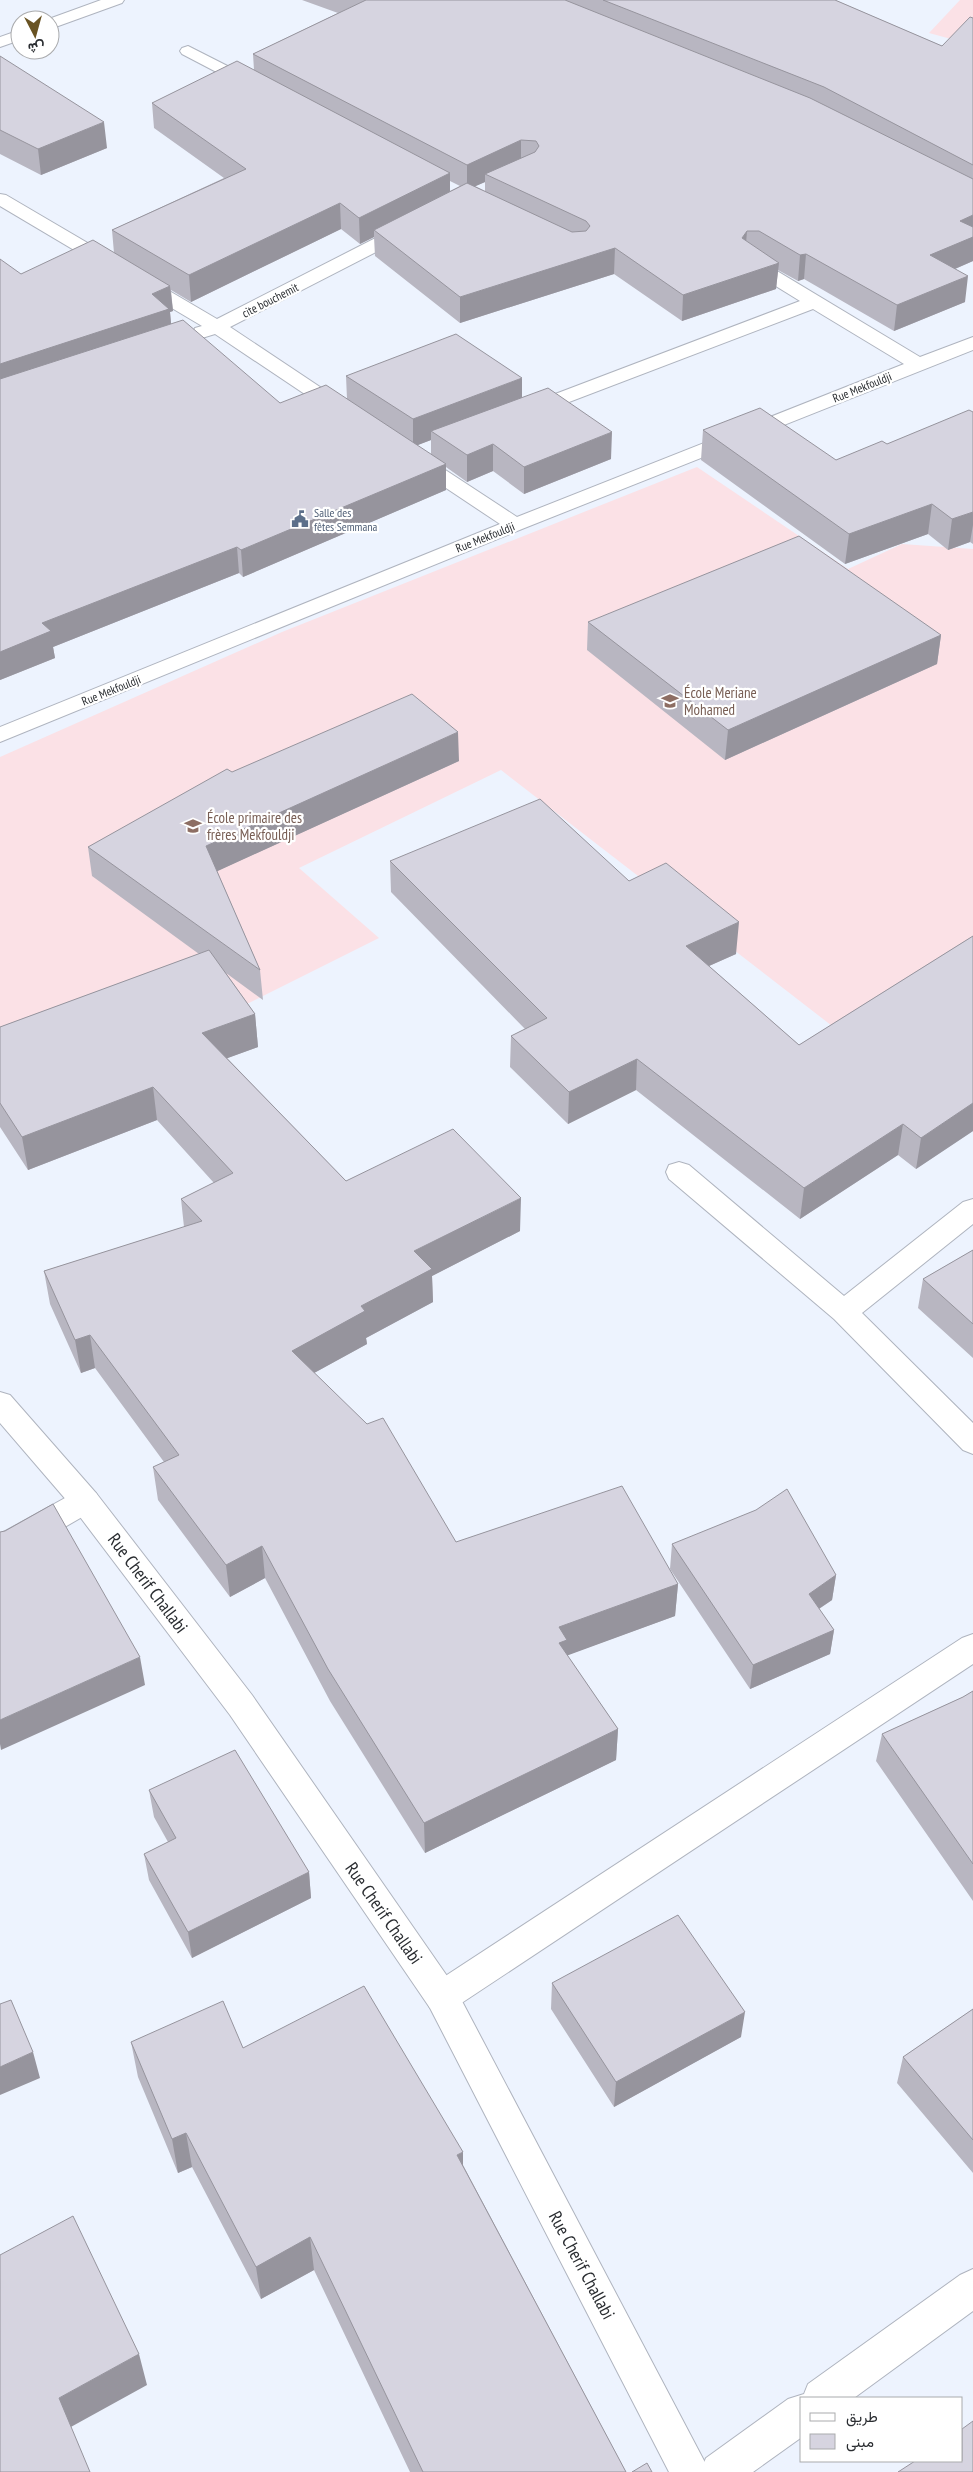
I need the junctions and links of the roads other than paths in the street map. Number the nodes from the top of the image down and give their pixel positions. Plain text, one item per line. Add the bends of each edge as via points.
1 (116, 0) edge
2 (60, 20) edge
3 (188, 51) dead end
4 (267, 92) edge
5 (0, 199) edge
6 (424, 221) edge
7 (750, 263) edge
8 (814, 302) junction
9 (216, 327) junction
10 (188, 337) edge
11 (973, 343) edge
12 (918, 364) junction
13 (512, 418) edge
14 (355, 419) edge
15 (395, 446) edge
16 (430, 449) dead end
17 (412, 456) junction
18 (515, 525) junction
19 (0, 736) edge
20 (679, 1172) dead end
21 (973, 1209) edge
22 (844, 1312) junction
23 (0, 1404) edge
24 (973, 1442) edge
25 (85, 1501) junction
26 (0, 1549) edge
27 (973, 1648) edge
28 (442, 1997) junction
29 (973, 2288) edge
30 (823, 2397) edge
31 (800, 2414) edge
32 (690, 2472) edge
33 (720, 2472) edge

1 - 2 street
3 - 4 street
5 - 9 street
6 - 9 street, cite bouchemit
7 - 8 street
8 - 12 street
8 - 13 street
9 - 10 street, cite bouchemit
9 - 14 street
11 - 12 street, Rue Mekfouldji
12 - 18 street, Rue Mekfouldji
15 - 17 street
16 - 17 street
17 - 18 street
18 - 19 street, Rue Mekfouldji
20 - 22 street
21 - 22 street
22 - 24 street
23 - 25 street, Rue Cherif Challabi
25 - 26 street
25 - 28 street, Rue Cherif Challabi via 241,1705
27 - 28 street
28 - 32 street, Rue Cherif Challabi
29 - 30 street
31 - 33 street

